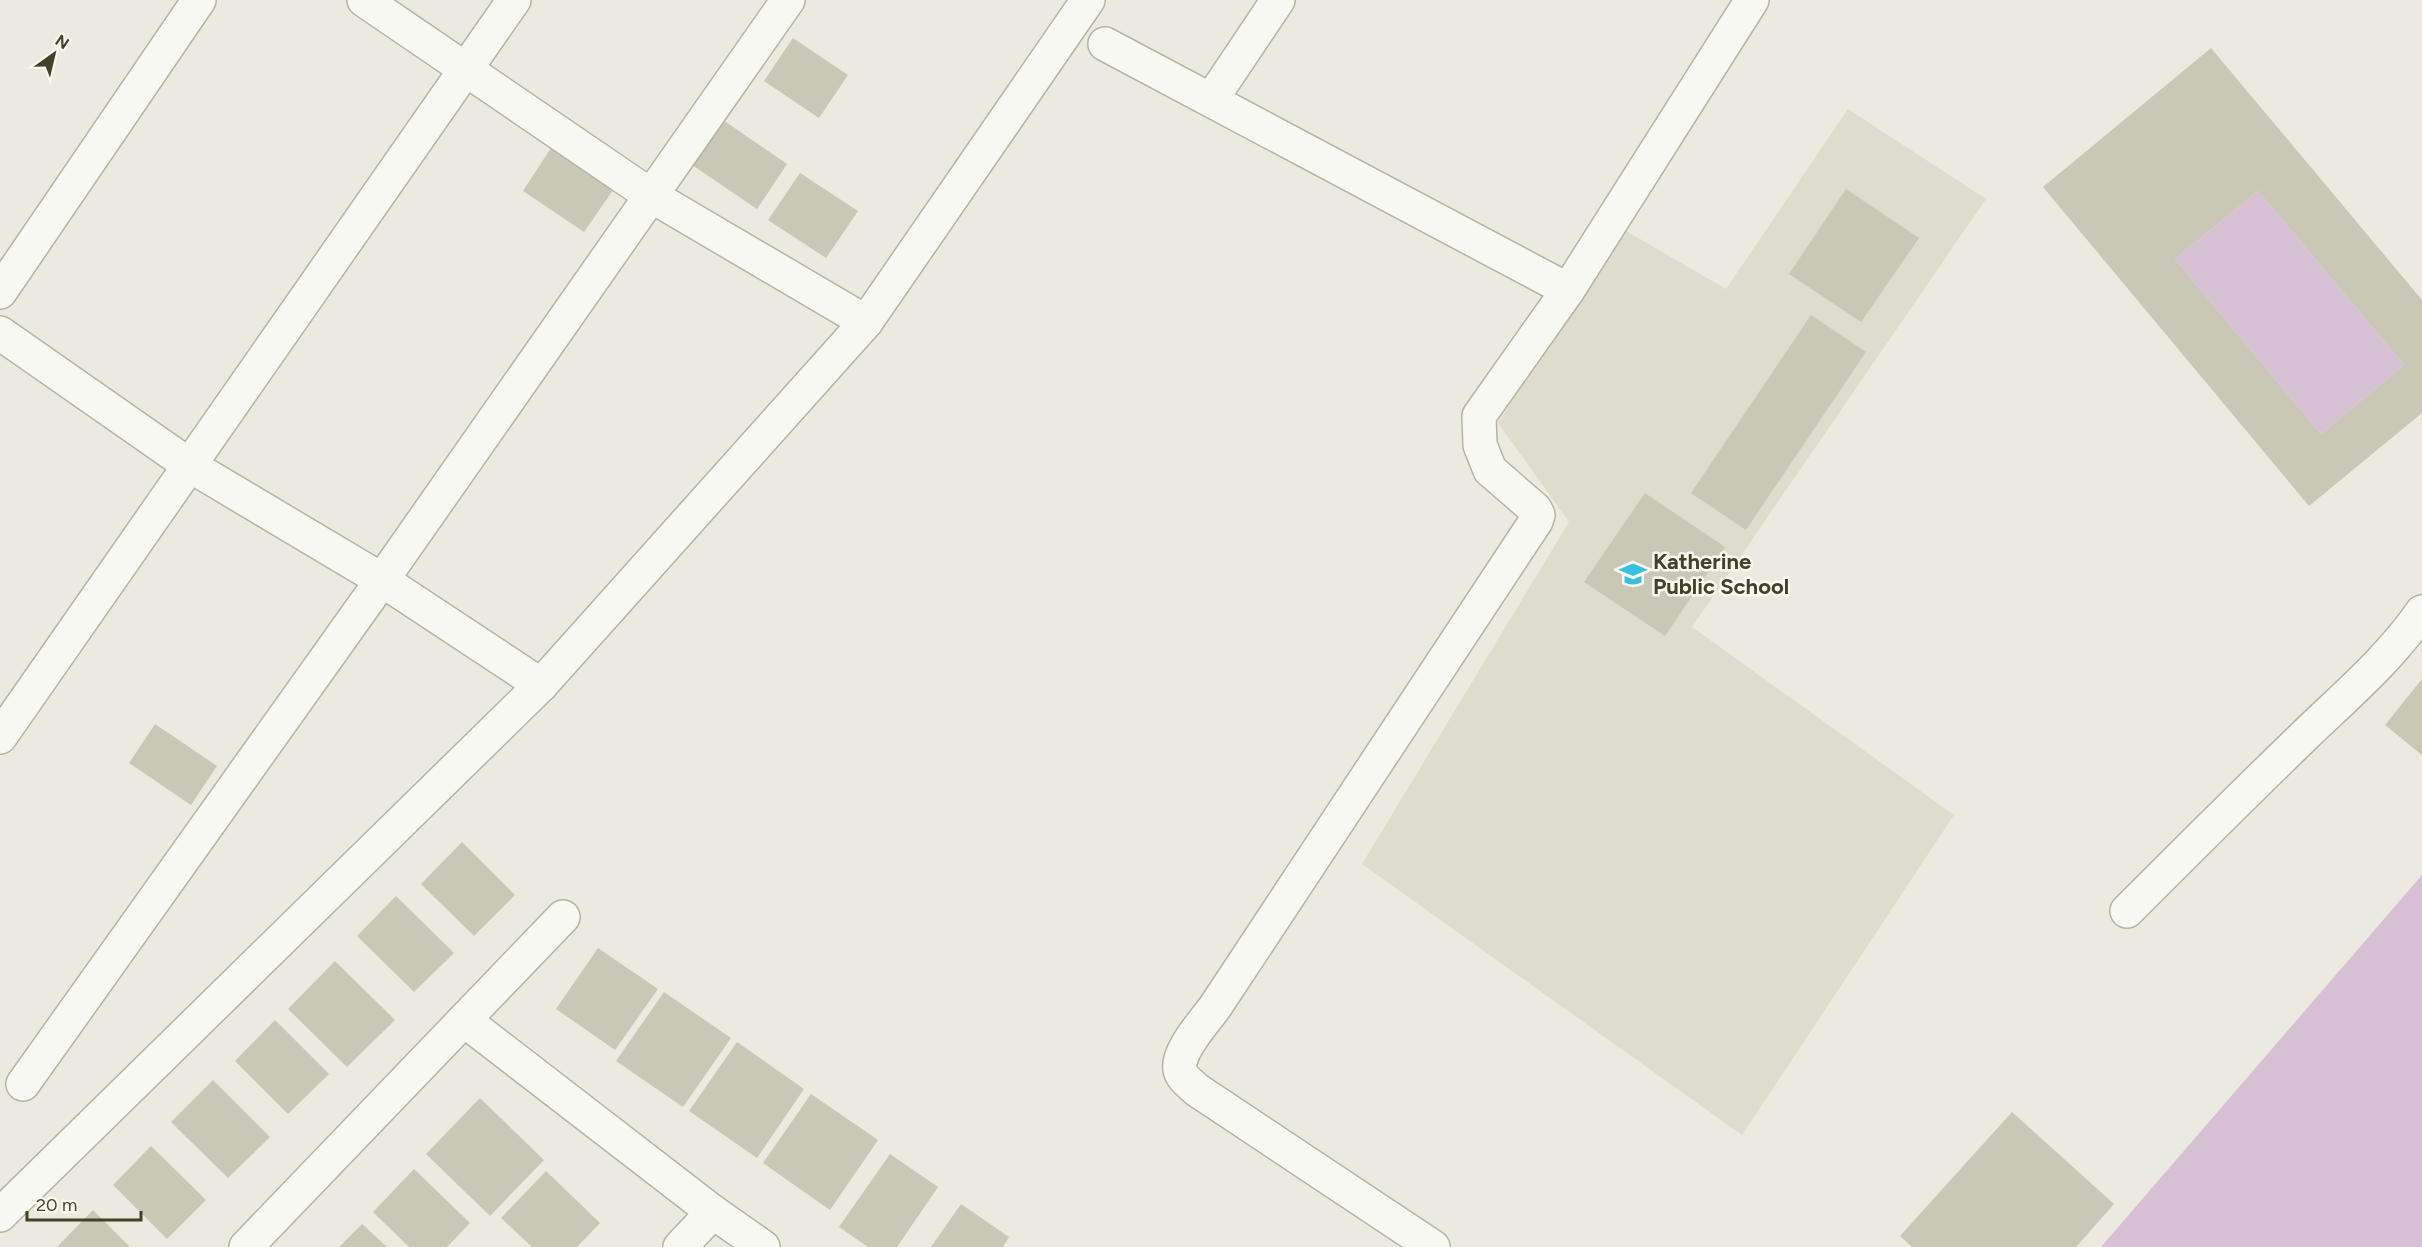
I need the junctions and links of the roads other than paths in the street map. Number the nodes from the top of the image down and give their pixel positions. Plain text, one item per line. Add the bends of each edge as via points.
1 (199, 0) edge
2 (364, 0) edge
3 (514, 0) edge
4 (788, 0) edge
5 (1088, 0) edge
6 (1278, 0) edge
7 (1752, 0) edge
8 (1105, 44) dead end
9 (466, 69) junction
10 (1211, 100) junction
11 (650, 195) junction
12 (1568, 291) junction
13 (0, 292) edge
14 (866, 322) junction
15 (0, 333) edge
16 (189, 465) junction
17 (382, 580) junction
18 (2422, 612) edge
19 (541, 685) junction
20 (0, 736) edge
21 (2127, 911) dead end
22 (563, 917) dead end
23 (464, 1020) junction
24 (23, 1084) dead end
25 (714, 1212) junction
26 (0, 1215) edge
27 (246, 1247) edge
28 (680, 1247) edge
29 (763, 1247) edge
30 (1433, 1247) edge

1 - 13 street
2 - 9 street
3 - 9 street
4 - 11 street
5 - 14 street
6 - 10 street
7 - 12 street
8 - 10 street
9 - 11 street
9 - 16 street
10 - 12 street
11 - 14 street
11 - 17 street
12 - 30 street via 1479,416 1480,445 1490,470 1535,509 1536,521 1186,1047 1180,1063 1181,1072 1197,1090
14 - 19 street
15 - 16 street
16 - 17 street
16 - 20 street
17 - 19 street
17 - 24 street
18 - 21 street via 2352,693
19 - 26 street
22 - 23 street
23 - 25 street
23 - 27 street
25 - 28 street
25 - 29 street

